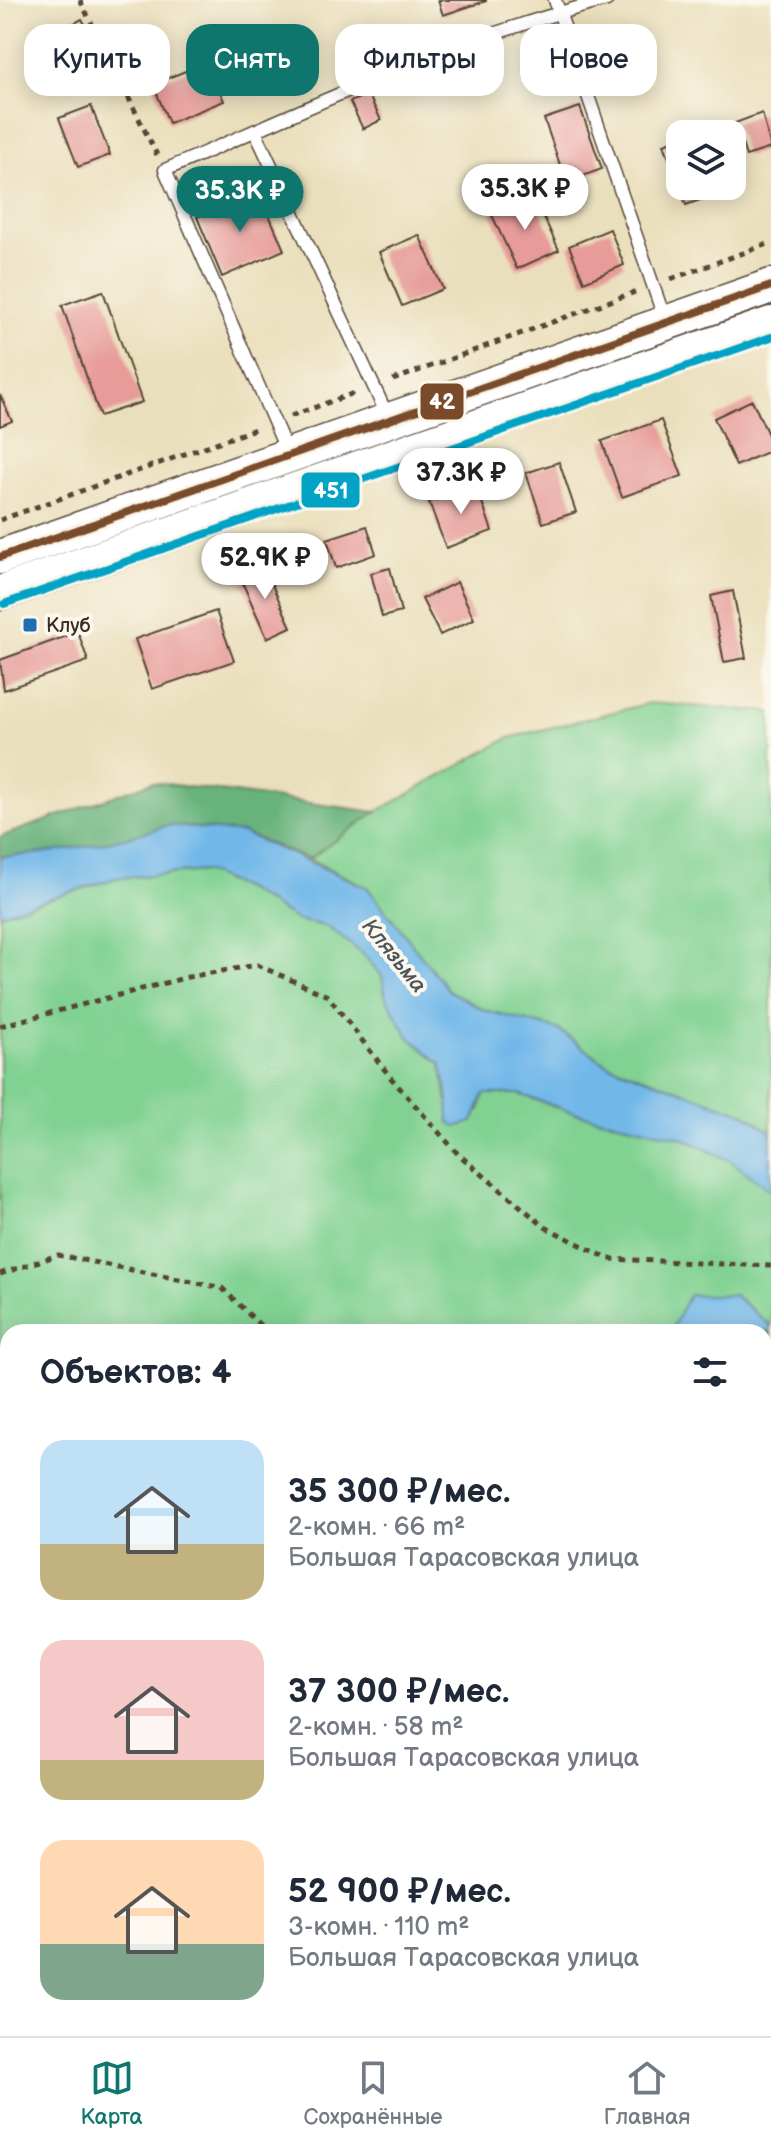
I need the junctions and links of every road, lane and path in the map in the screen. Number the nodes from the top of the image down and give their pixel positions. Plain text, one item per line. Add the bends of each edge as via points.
1 (80, 0) edge
2 (607, 0) edge
3 (557, 6) edge
4 (255, 131) junction
5 (165, 170) junction
6 (771, 286) edge
7 (666, 323) junction
8 (771, 324) edge
9 (389, 420) junction
10 (288, 454) junction
11 (0, 557) edge
12 (0, 593) edge
13 (0, 1026) edge
14 (771, 1266) edge
15 (0, 1274) edge
16 (259, 1324) edge

1 - 5 path
2 - 3 lane
3 - 4 lane
3 - 7 lane
4 - 5 lane
4 - 9 lane
5 - 10 lane
6 - 7 street
7 - 9 street
8 - 12 street
9 - 10 street
10 - 11 street
13 - 14 path via 188,977 257,965 328,996 458,1154 545,1227 609,1259
15 - 16 path via 58,1255 222,1288

